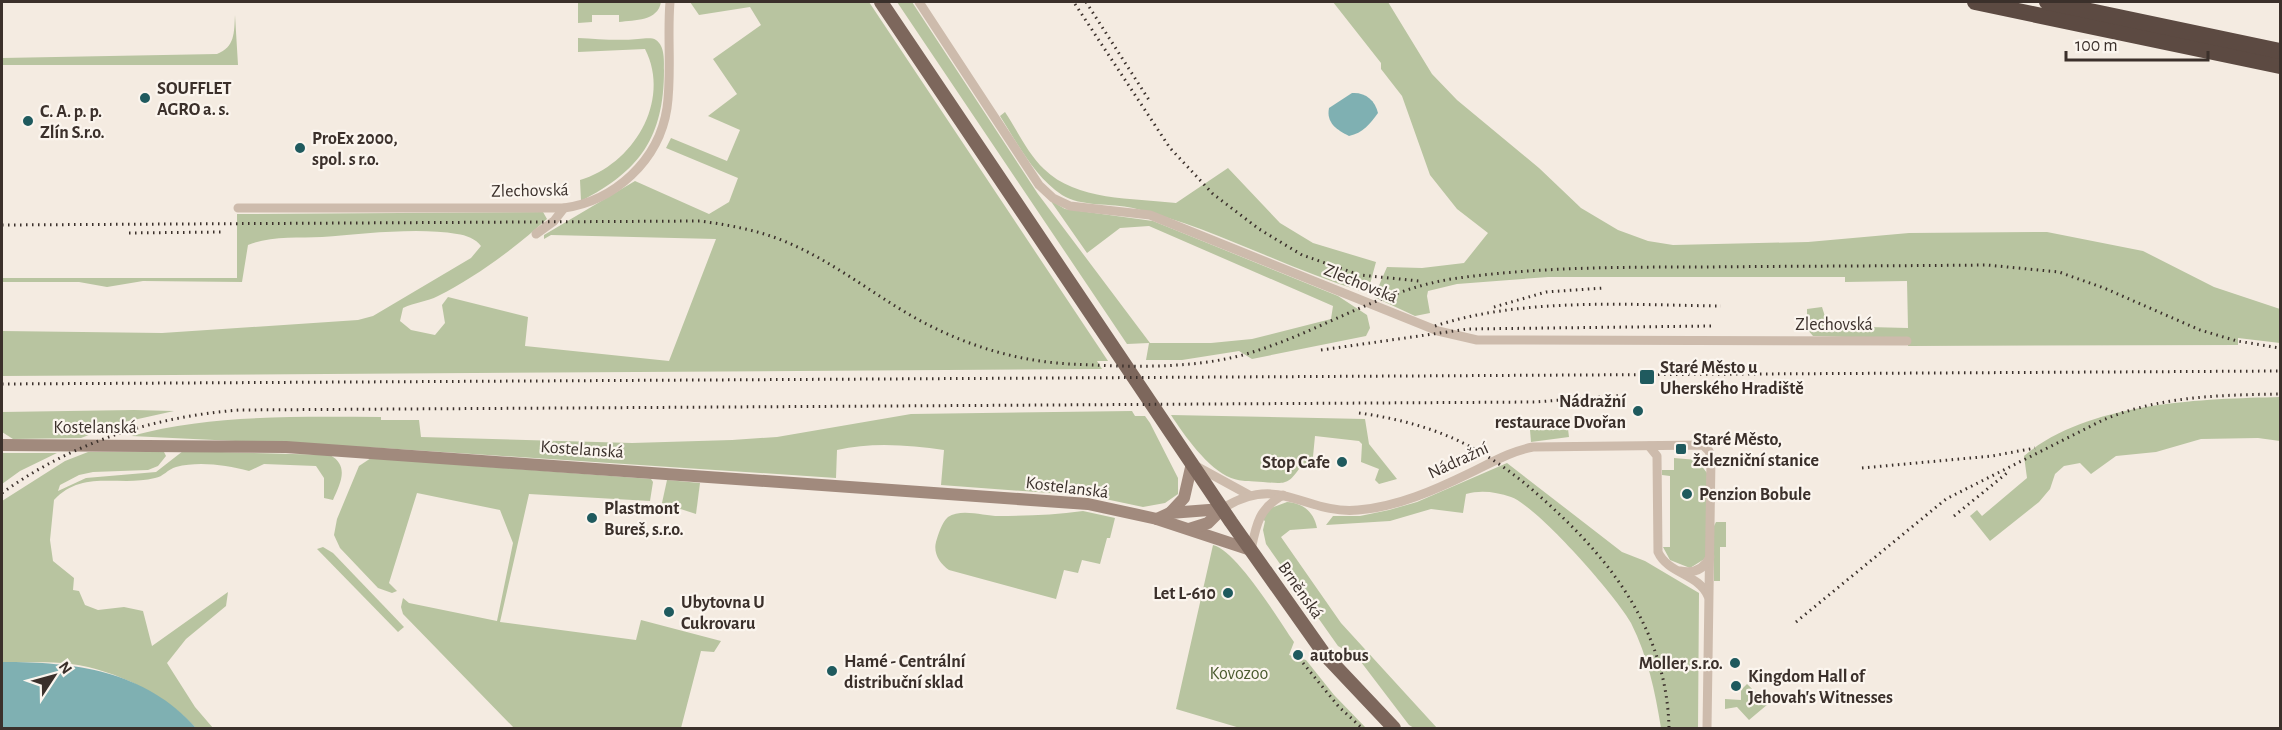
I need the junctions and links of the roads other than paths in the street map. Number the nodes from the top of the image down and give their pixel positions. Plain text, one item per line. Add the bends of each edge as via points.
1 (670, 2) edge
2 (881, 2) edge
3 (919, 2) edge
4 (1975, 2) edge
5 (2047, 2) edge
6 (2280, 51) edge
7 (2280, 66) edge
8 (238, 208) dead end
9 (564, 208) junction
10 (536, 234) dead end
11 (1907, 341) dead end
12 (2, 445) edge
13 (1649, 446) junction
14 (1192, 463) junction
15 (1249, 495) junction
16 (1283, 495) junction
17 (1222, 509) junction
18 (1170, 513) junction
19 (1157, 519) junction
20 (1189, 529) junction
21 (1251, 550) junction
22 (1710, 557) junction
23 (1679, 571) junction
24 (1709, 598) junction
25 (1394, 729) edge
26 (1707, 729) edge

1 - 9 street, Zlechovská via 667,108 650,152 616,189
2 - 14 main road, Brněnská
3 - 11 street, Zlechovská via 1039,185 1070,206 1150,215 1430,328 1477,340
4 - 7 highway
5 - 6 highway
8 - 9 street, Zlechovská
9 - 10 street via 555,221
12 - 19 main road, Kostelanská via 286,447 1088,504
13 - 16 street, Nádražní via 1522,449 1424,494 1367,509 1340,509
13 - 22 street, Nádražní via 1706,446 1711,482
13 - 23 street via 1657,456 1658,552 1664,562
14 - 15 street, Nádražní
14 - 17 main road, Brněnská
14 - 18 main road via 1185,498
15 - 16 street, Nádražní
15 - 17 street, Nádražní
16 - 21 street via 1259,515
17 - 18 main road
17 - 20 main road via 1208,523
17 - 21 main road, Brněnská
18 - 19 main road
19 - 20 main road, Kostelanská
20 - 21 main road, Kostelanská
21 - 25 main road, Brněnská via 1325,654
22 - 23 street via 1695,571
22 - 24 street, Nádražní
23 - 24 street via 1700,584
24 - 26 street, Nádražní

